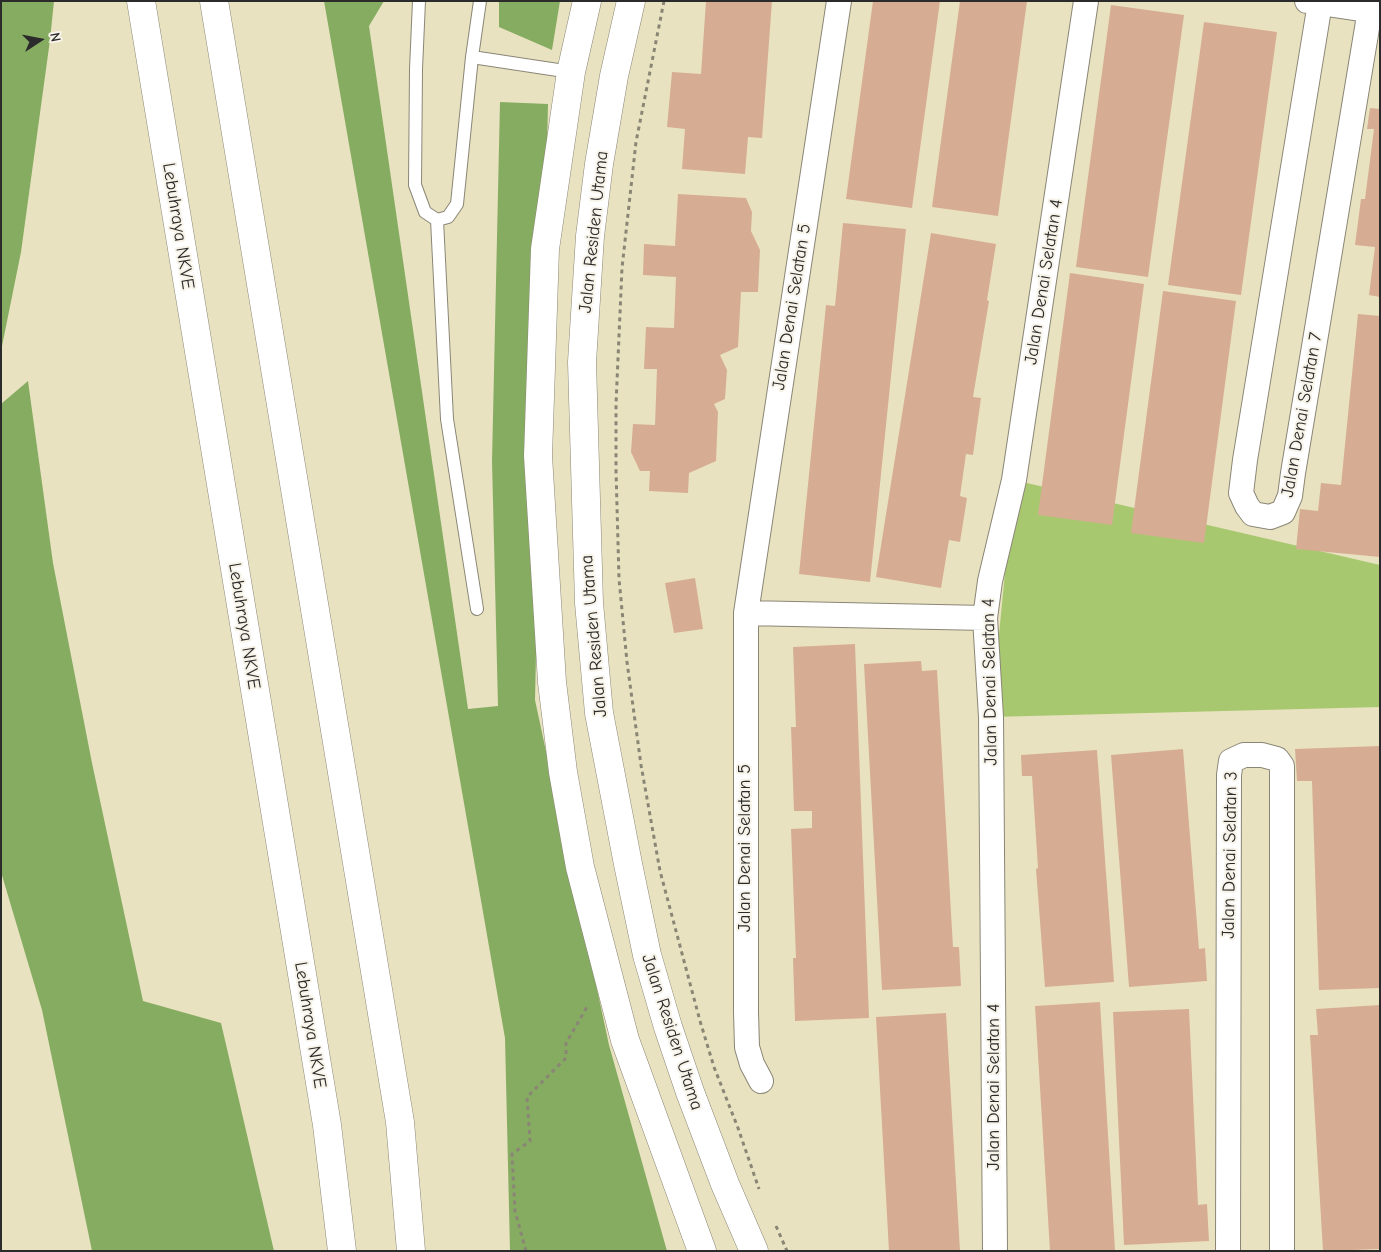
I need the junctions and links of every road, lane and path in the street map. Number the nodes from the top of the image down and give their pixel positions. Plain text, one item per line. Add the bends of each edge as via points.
1 (141, 1) edge
2 (214, 1) edge
3 (419, 1) edge
4 (480, 1) edge
5 (587, 1) edge
6 (631, 1) edge
7 (664, 1) edge
8 (839, 1) edge
9 (1086, 1) edge
10 (1313, 2) edge
11 (1375, 11) edge
12 (472, 57) junction
13 (571, 72) junction
14 (437, 220) junction
15 (477, 609) dead end
16 (746, 612) junction
17 (985, 618) junction
18 (613, 994) junction
19 (761, 1080) dead end
20 (760, 1189) dead end
21 (775, 1224) dead end
22 (342, 1251) edge
23 (412, 1251) edge
24 (526, 1251) edge
25 (702, 1251) edge
26 (754, 1251) edge
27 (787, 1251) edge
28 (995, 1251) edge
29 (1228, 1251) edge
30 (1282, 1251) edge

1 - 22 main road, Lebuhraya NKVE via 327,1125
2 - 23 main road via 400,1122
3 - 14 lane via 415,185 425,212
4 - 12 lane
5 - 13 main road
6 - 26 main road, Jalan Residen Utama via 614,76 590,236 582,362 588,603 599,713 650,964 690,1092
7 - 20 path via 636,142 622,268 616,404 620,587 641,765 660,871 714,1067
8 - 16 street, Jalan Denai Selatan 5
9 - 17 street, Jalan Denai Selatan 4 via 1014,480 990,581
10 - 11 street
10 - 11 street, Jalan Denai Selatan 7 via 1241,493 1253,514 1270,518 1283,512 1290,496
12 - 13 lane
12 - 14 lane via 457,204 448,217
13 - 18 main road via 545,250 538,456 552,682 563,772 580,867
14 - 15 lane via 447,419
16 - 17 street
16 - 19 street, Jalan Denai Selatan 5 via 747,1047
17 - 28 street, Jalan Denai Selatan 4 via 991,716
18 - 24 path via 592,1000 566,1043 566,1058 526,1097 530,1142 512,1154 516,1211
18 - 25 main road via 625,1040
21 - 27 path
29 - 30 street, Jalan Denai Selatan 3 via 1229,775 1231,761 1244,755 1262,755 1277,759 1282,766

